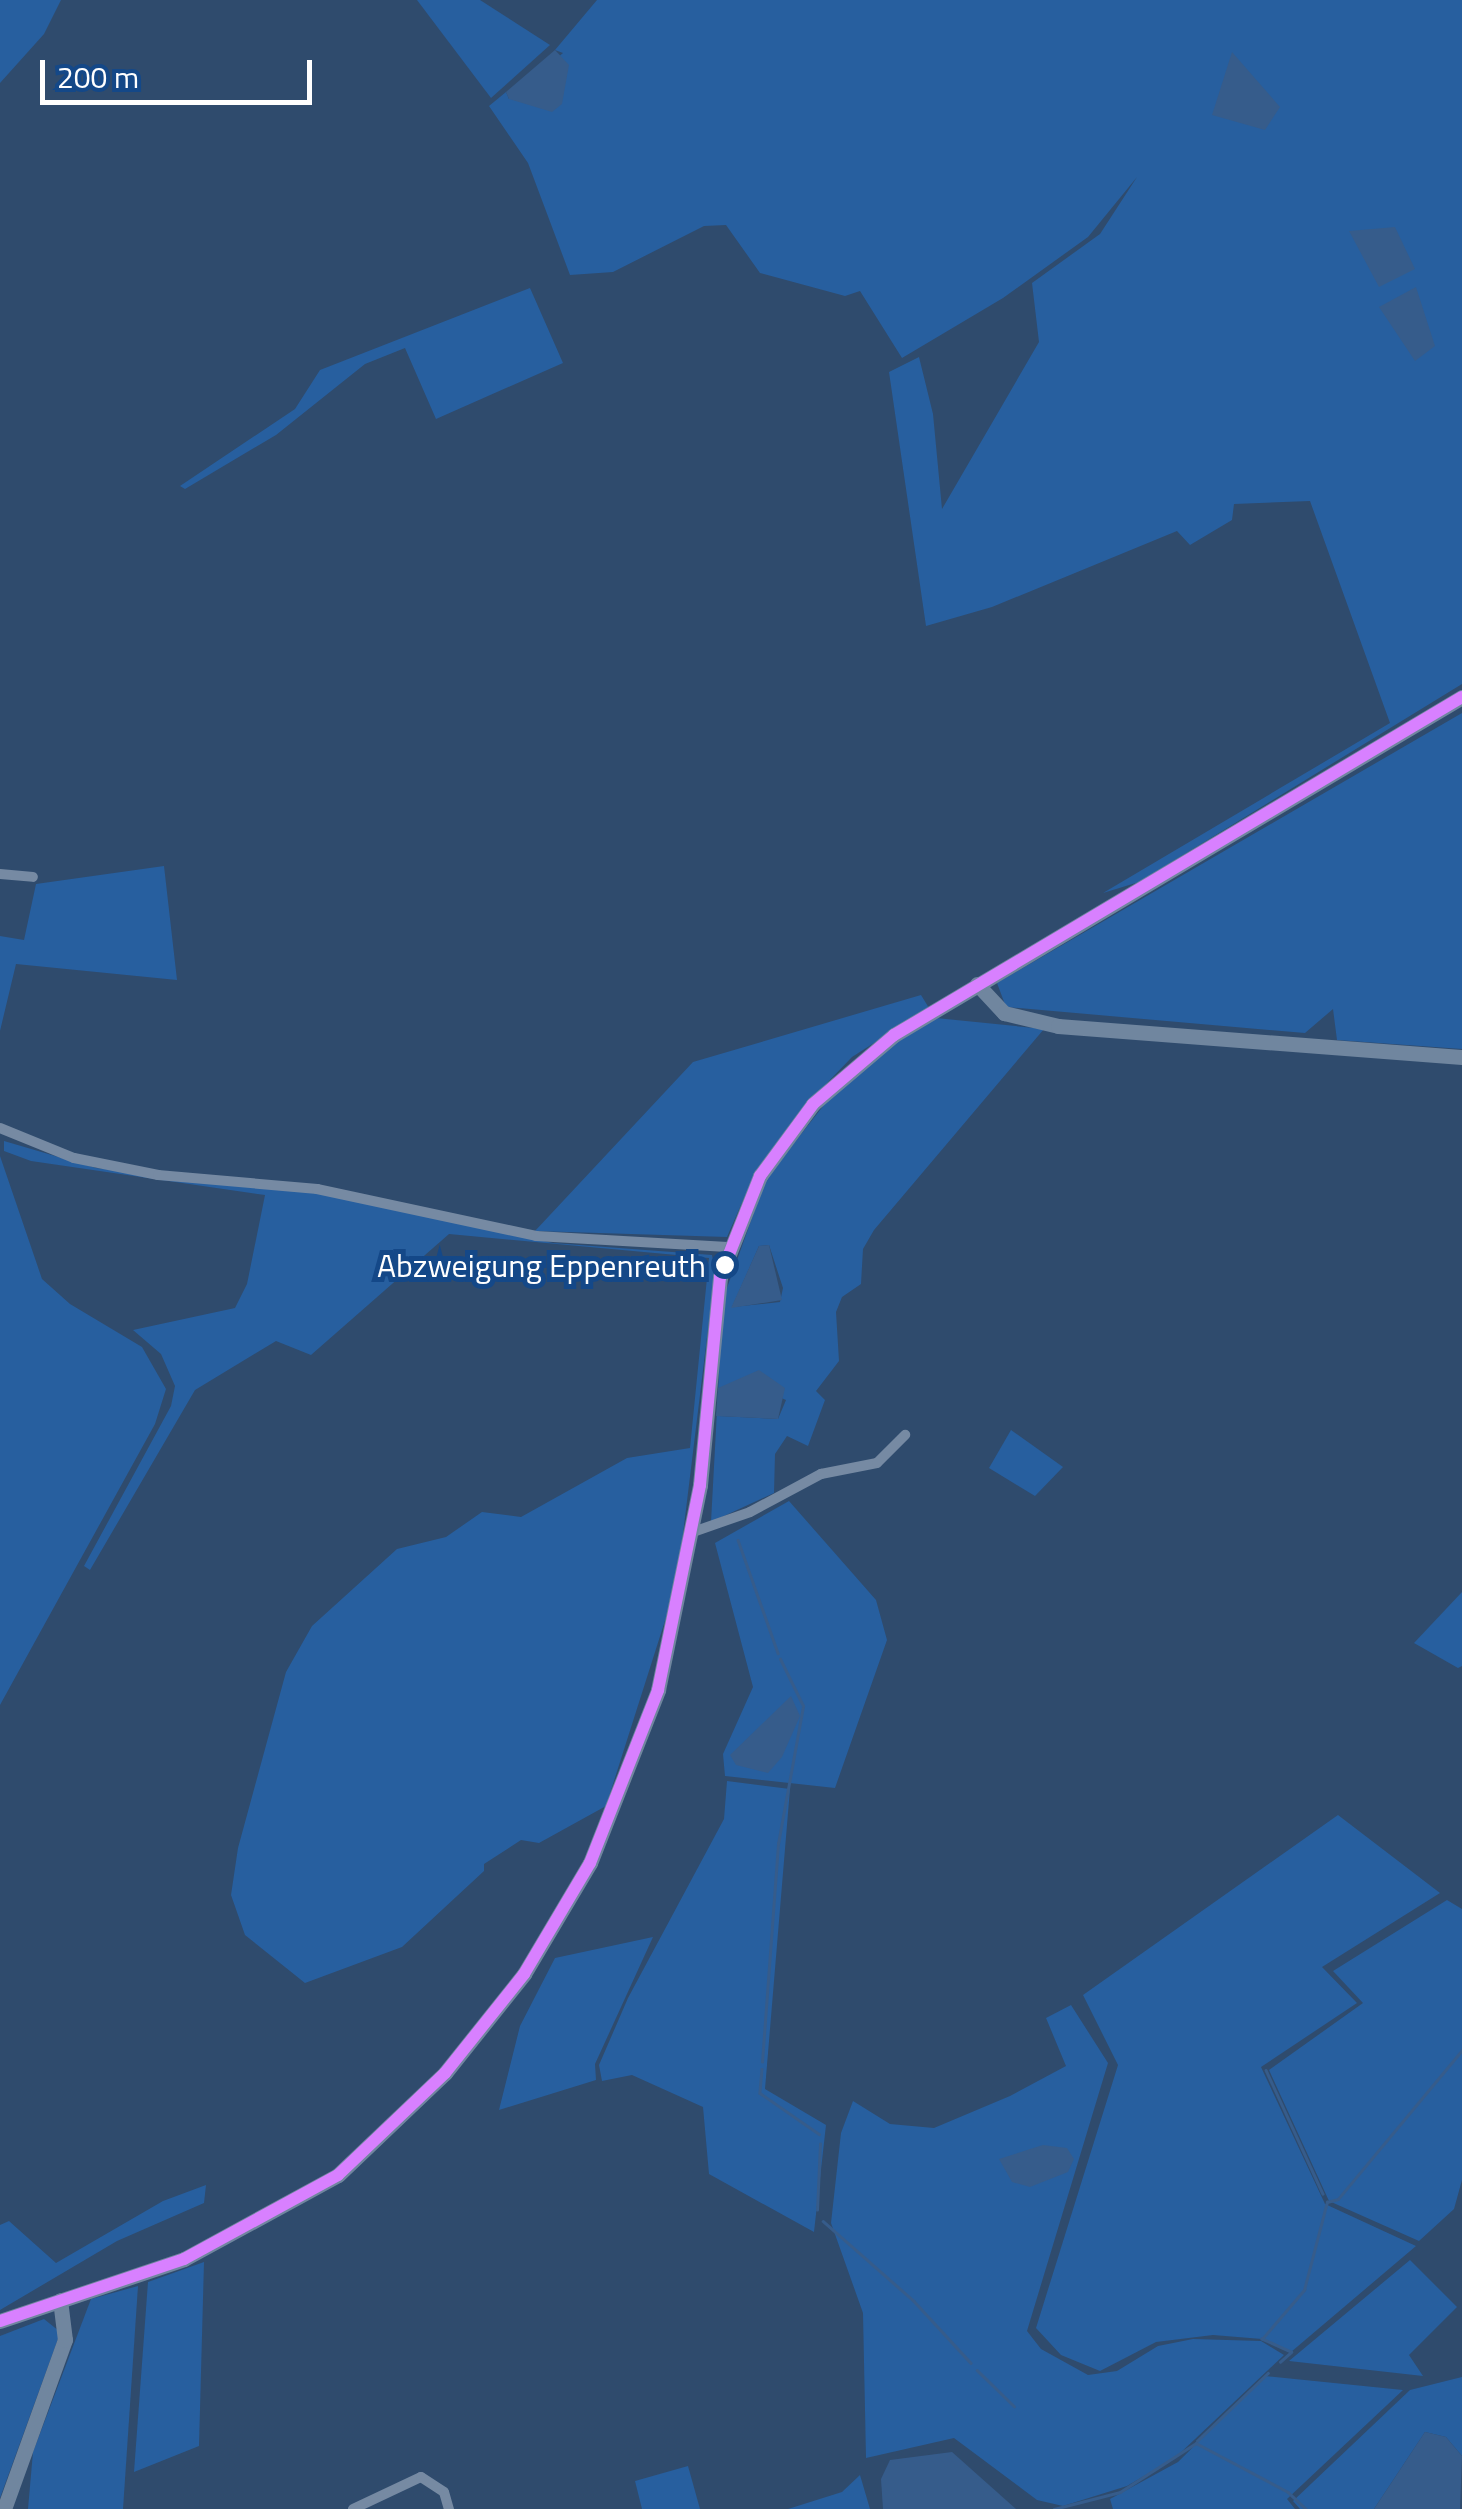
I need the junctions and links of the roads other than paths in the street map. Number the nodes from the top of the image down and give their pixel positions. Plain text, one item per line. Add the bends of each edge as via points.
1 (1462, 696) edge
2 (0, 874) edge
3 (33, 877) dead end
4 (977, 984) junction
5 (1462, 1057) edge
6 (0, 1128) edge
7 (728, 1246) junction
8 (905, 1434) dead end
9 (693, 1532) junction
10 (60, 2300) junction
11 (0, 2321) edge
12 (4, 2509) edge
13 (353, 2509) edge
14 (450, 2509) edge

1 - 4 main road
2 - 3 street
4 - 5 main road via 1004,1012 1058,1026
4 - 7 main road via 860,1058 831,1084 772,1154
6 - 7 street via 74,1158 158,1176 318,1189 536,1236
7 - 9 main road via 712,1313
8 - 9 street via 877,1463 820,1474 750,1512
9 - 10 main road via 670,1651 590,1863 524,1974 445,2073 338,2174 285,2209 184,2259
10 - 11 main road
10 - 12 main road via 65,2340
13 - 14 street via 422,2477 444,2492

